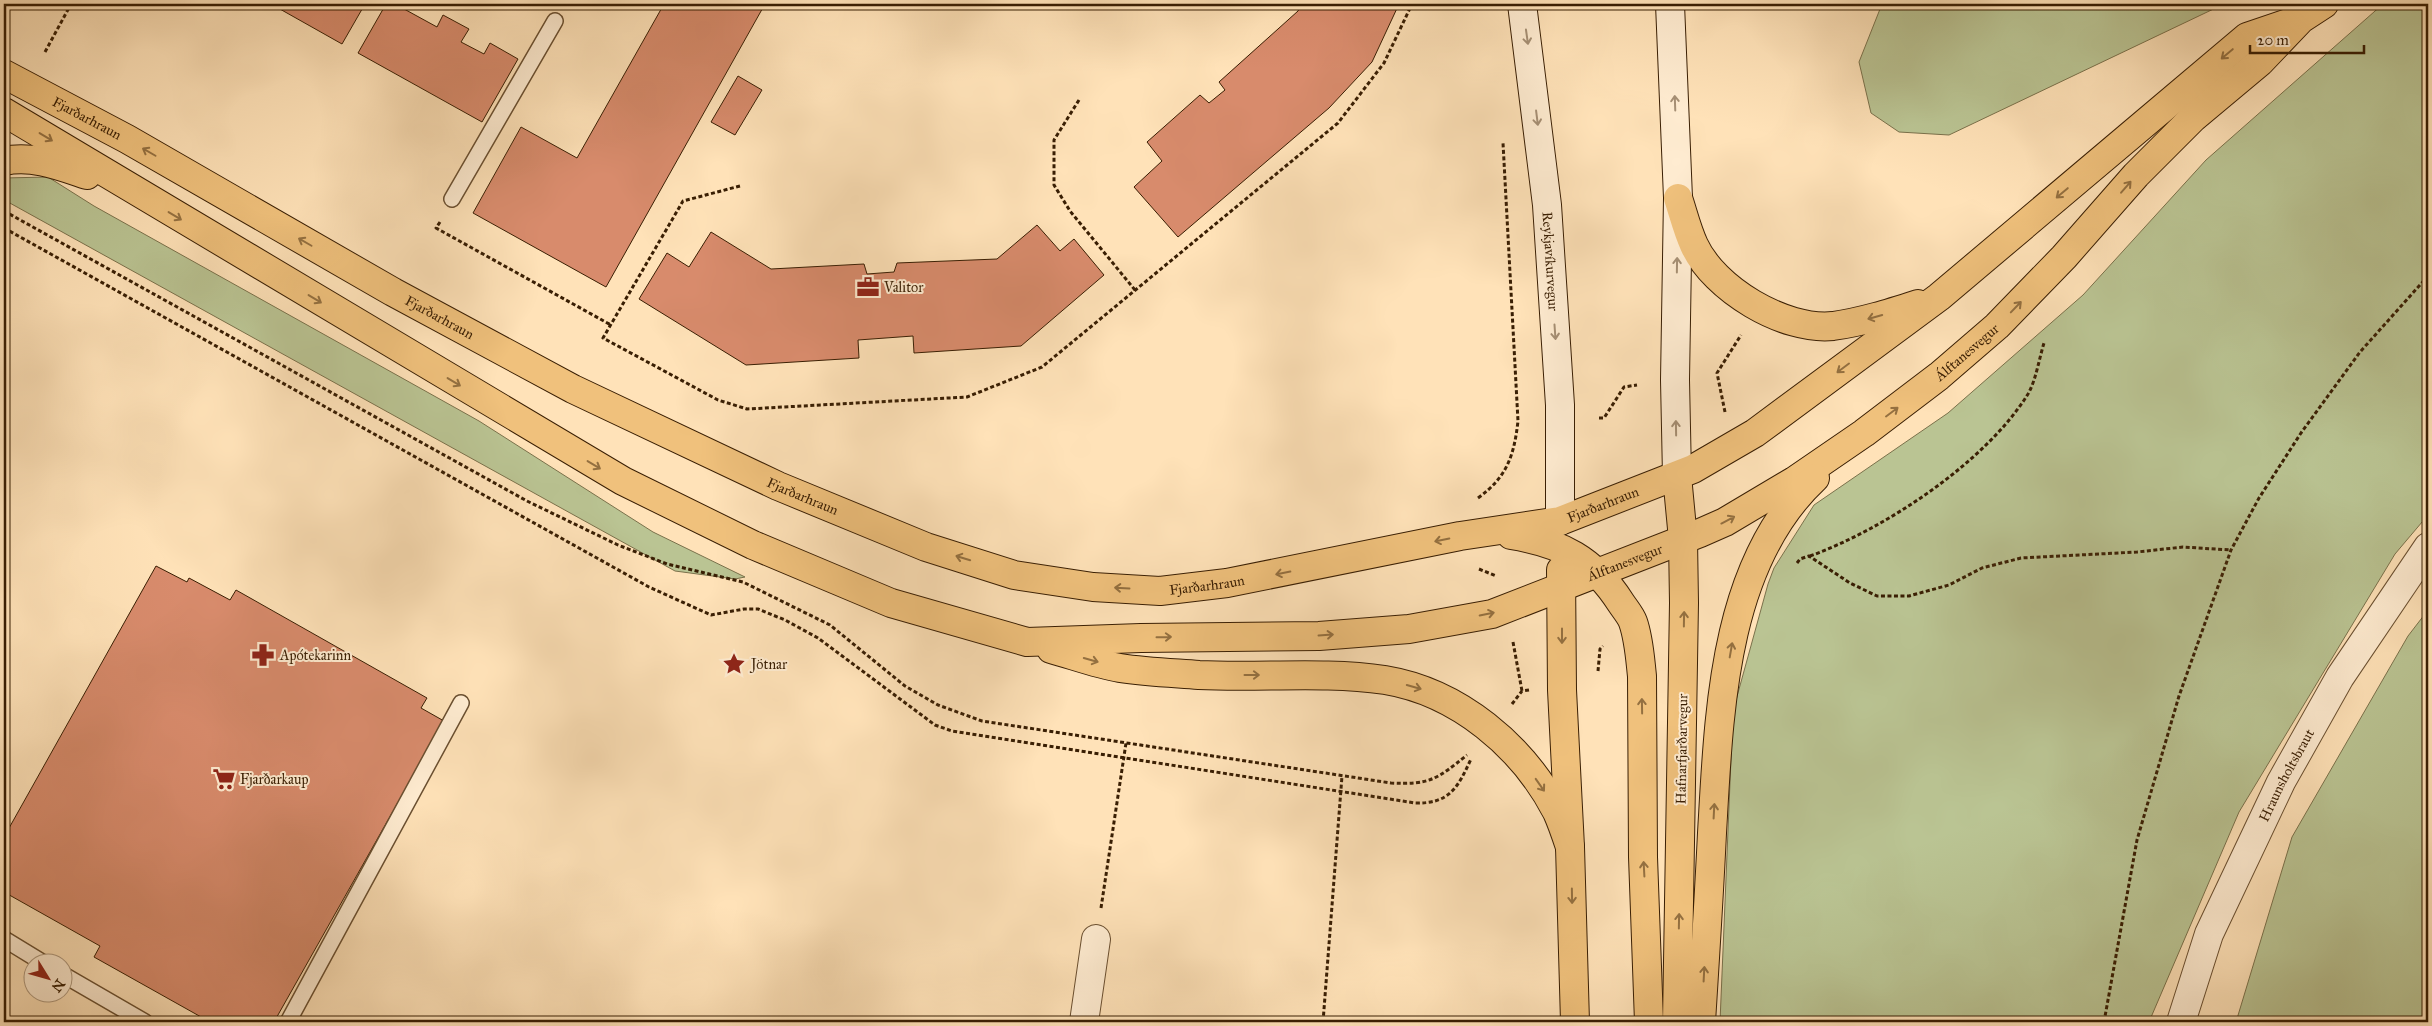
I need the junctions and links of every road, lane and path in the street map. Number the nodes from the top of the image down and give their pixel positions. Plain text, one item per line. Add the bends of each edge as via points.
1 (71, 4) edge
2 (1412, 4) edge
3 (1522, 4) edge
4 (1670, 4) edge
5 (2324, 4) edge
6 (2301, 19) junction
7 (555, 21) dead end
8 (45, 52) dead end
9 (4, 74) edge
10 (1080, 100) dead end
11 (4, 112) edge
12 (1502, 133) dead end
13 (4, 161) edge
14 (740, 186) dead end
15 (133, 191) junction
16 (1678, 198) junction
17 (452, 200) joint
18 (4, 228) edge
19 (2428, 276) edge
20 (1135, 290) junction
21 (1939, 297) junction
22 (611, 325) junction
23 (1744, 329) dead end
24 (2044, 343) dead end
25 (1637, 385) dead end
26 (1725, 412) dead end
27 (1599, 418) dead end
28 (1864, 432) junction
29 (1677, 476) junction
30 (1471, 501) dead end
31 (1560, 534) junction
32 (1683, 540) junction
33 (2428, 547) edge
34 (2231, 550) junction
35 (1810, 556) junction
36 (1800, 559) dead end
37 (1473, 567) dead end
38 (1598, 573) junction
39 (1501, 582) dead end
40 (1562, 587) junction
41 (1512, 633) dead end
42 (1028, 642) junction
43 (1607, 643) dead end
44 (1598, 673) dead end
45 (1531, 690) dead end
46 (1522, 691) junction
47 (461, 703) dead end
48 (1506, 710) dead end
49 (1126, 743) dead end
50 (1124, 756) junction
51 (1472, 756) dead end
52 (1342, 776) dead end
53 (1340, 792) junction
54 (1570, 847) junction
55 (4, 939) edge
56 (1096, 939) joint
57 (29, 954) edge
58 (72, 980) edge
59 (145, 1022) edge
60 (288, 1022) edge
61 (1084, 1022) edge
62 (1323, 1022) edge
63 (1575, 1022) edge
64 (1649, 1022) edge
65 (1677, 1022) edge
66 (1701, 1022) edge
67 (2104, 1022) edge
68 (2181, 1022) edge

1 - 8 path
2 - 20 path via 1384,63 1338,122
3 -> 31 main road, Reykjavíkurvegur via 1547,205 1560,405
16 -> 4 main road
5 - 6 main road, Álftanesvegur
6 -> 21 main road, Álftanesvegur via 2247,37
28 -> 6 main road, Álftanesvegur via 1939,376 1997,326 2142,169 2193,118 2260,62
7 - 17 lane
31 -> 9 main road, Fjarðarhraun via 1490,532 1227,583 1160,591 1093,587 1014,575 926,547 778,486 573,389 384,288 127,139
10 - 20 path via 1054,140 1054,185 1070,211
11 -> 15 main road
12 - 30 path via 1518,421 1510,463 1498,480 1479,498
13 - 15 main road via 18,158 40,160
14 - 22 path via 683,201
15 -> 42 main road via 623,481 752,544 891,603
21 -> 16 main road via 1871,319 1831,326 1791,321 1758,308 1716,275 1694,246
29 -> 16 main road
17 - 22 path via 436,228
18 - 50 path via 649,586 711,615 744,608 758,609 785,620 818,638 935,725 952,731
19 - 34 path via 2360,352 2306,426 2259,498
20 - 22 path via 1042,366 966,397 747,409 718,400 603,338
21 -> 29 main road, Álftanesvegur via 1755,433
23 - 26 path via 1717,373
24 - 35 path via 2029,392 2006,426 1951,476 1864,533
25 - 27 path via 1624,387 1604,418
32 -> 28 main road, Álftanesvegur via 1725,522 1794,481
66 -> 28 main road via 1719,720 1732,644 1752,572 1763,547 1801,492
29 - 31 main road, Fjarðarhraun
29 - 32 main road, Hafnarfjarðarvegur
31 - 38 main road
31 - 40 main road
32 - 38 main road, Álftanesvegur
65 -> 32 main road, Hafnarfjarðarvegur
33 - 68 main road, Hraunsholtsbraut via 2340,677 2281,782 2209,934
34 - 35 path via 2183,547 2021,558 1982,568 1948,585 1909,596 1877,596 1850,583
34 - 67 path via 2179,696 2138,840
35 - 36 path
37 - 39 path via 1499,577
38 - 40 main road, Álftanesvegur
64 -> 38 main road via 1639,650 1633,621
42 -> 40 main road via 1319,636 1409,629 1492,614
40 -> 54 main road via 1562,690
41 - 46 path
42 -> 54 main road via 1120,668 1200,675 1348,677 1417,687 1480,721 1510,749 1540,784 1557,812
43 - 44 path via 1600,649
45 - 46 path
46 - 48 path
47 - 60 lane
49 - 50 path
50 - 53 path
50 - 56 path
51 - 53 path via 1459,785 1430,804
52 - 53 path
53 - 62 path
54 -> 63 main road
55 - 57 lane
56 - 61 main road
58 - 59 lane

